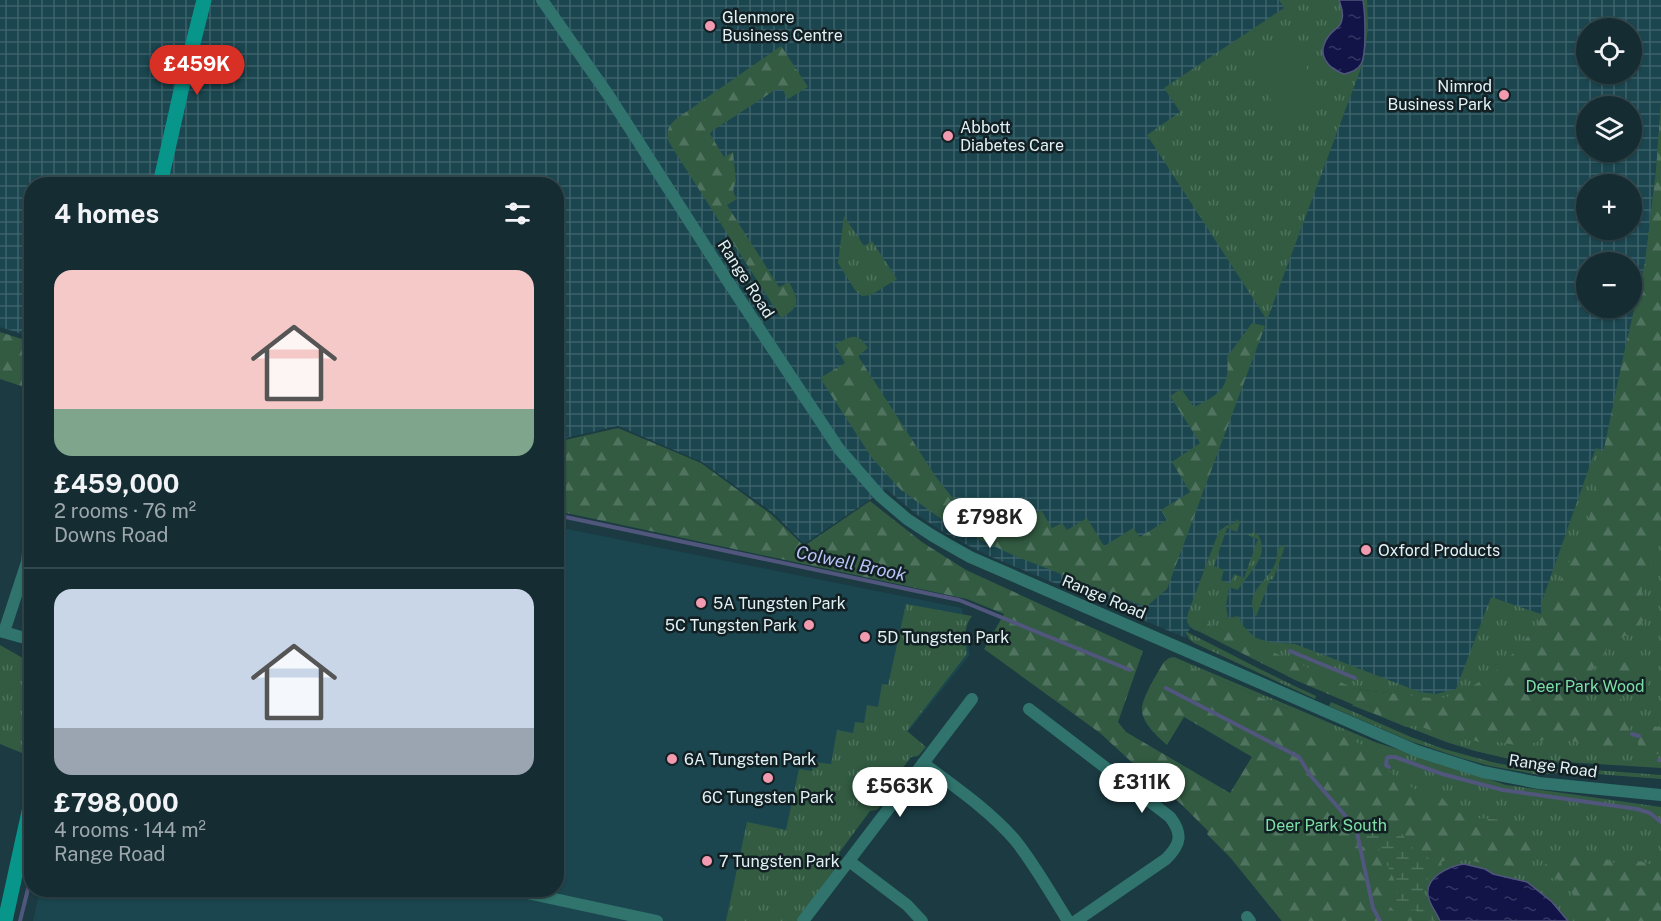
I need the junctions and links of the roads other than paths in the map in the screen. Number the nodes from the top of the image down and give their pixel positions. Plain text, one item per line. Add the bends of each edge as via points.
1 (204, 0) edge
2 (542, 0) edge
3 (162, 177) edge
4 (24, 570) edge
5 (2, 631) edge
6 (24, 638) edge
7 (972, 699) dead end
8 (1029, 709) dead end
9 (923, 763) junction
10 (1661, 795) edge
11 (24, 834) edge
12 (849, 861) junction
13 (546, 897) edge
14 (5, 921) edge
15 (657, 921) edge
16 (803, 921) edge
17 (922, 921) edge
18 (1068, 921) edge
19 (1076, 921) edge

1 - 3 street
2 - 10 street, Range Road via 839,449 907,519 970,557 1418,751 1511,778
4 - 5 street
5 - 6 street
7 - 9 street
8 - 19 street via 1170,817 1179,828 1175,849 1166,859
9 - 12 street
9 - 18 street via 1014,840
11 - 14 street
12 - 16 street
12 - 17 street
13 - 15 street

